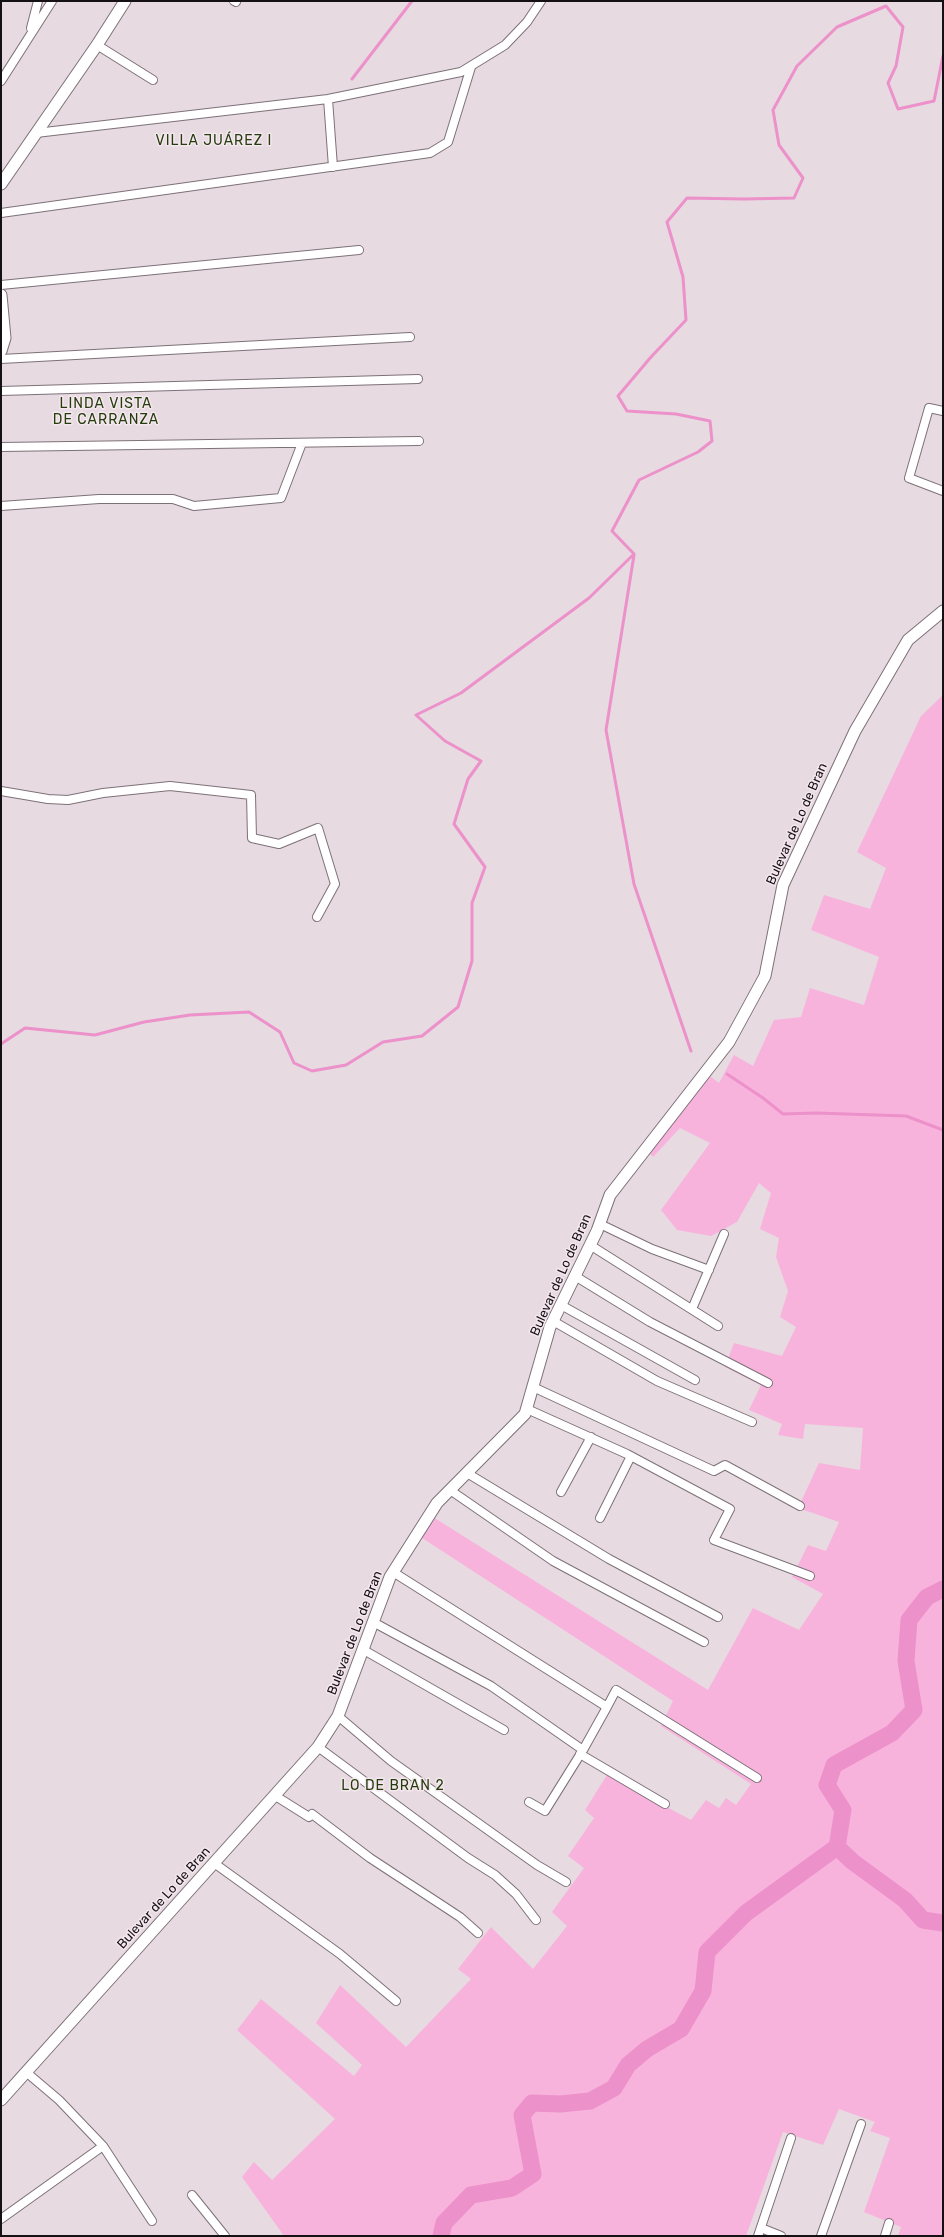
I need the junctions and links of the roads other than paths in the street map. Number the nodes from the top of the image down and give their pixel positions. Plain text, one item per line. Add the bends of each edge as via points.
1 (38, 1) edge
2 (52, 1) edge
3 (124, 1) edge
4 (541, 1) edge
5 (30, 35) junction
6 (97, 45) junction
7 (470, 67) junction
8 (153, 80) dead end
9 (1, 81) edge
10 (328, 99) junction
11 (36, 133) junction
12 (333, 166) junction
13 (1, 184) edge
14 (1, 213) edge
15 (359, 250) dead end
16 (1, 285) edge
17 (1, 295) edge
18 (410, 337) dead end
19 (1, 351) edge
20 (1, 359) edge
21 (418, 379) dead end
22 (1, 390) edge
23 (943, 411) edge
24 (420, 441) dead end
25 (302, 443) junction
26 (1, 446) edge
27 (943, 491) edge
28 (1, 506) edge
29 (943, 611) edge
30 (1, 791) edge
31 (317, 917) dead end
32 (600, 1224) junction
33 (724, 1234) dead end
34 (590, 1245) junction
35 (709, 1270) junction
36 (575, 1276) junction
37 (561, 1305) junction
38 (692, 1309) junction
39 (553, 1321) junction
40 (718, 1326) dead end
41 (696, 1380) dead end
42 (768, 1383) dead end
43 (533, 1387) junction
44 (527, 1409) junction
45 (752, 1422) dead end
46 (591, 1437) junction
47 (631, 1456) junction
48 (467, 1473) junction
49 (450, 1490) junction
50 (561, 1492) dead end
51 (800, 1506) dead end
52 (600, 1518) dead end
53 (393, 1572) junction
54 (810, 1576) dead end
55 (718, 1617) dead end
56 (373, 1622) junction
57 (704, 1642) dead end
58 (362, 1649) junction
59 (607, 1707) junction
60 (338, 1716) junction
61 (504, 1730) dead end
62 (318, 1747) junction
63 (582, 1752) junction
64 (757, 1778) dead end
65 (274, 1795) junction
66 (529, 1802) dead end
67 (665, 1804) dead end
68 (214, 1863) junction
69 (566, 1882) dead end
70 (536, 1920) dead end
71 (478, 1933) dead end
72 (396, 2001) dead end
73 (26, 2072) junction
74 (1, 2100) edge
75 (861, 2124) dead end
76 (791, 2138) dead end
77 (103, 2146) junction
78 (192, 2195) dead end
79 (1, 2219) edge
80 (152, 2221) dead end
81 (889, 2223) dead end
82 (759, 2232) edge
83 (225, 2236) edge
84 (781, 2236) edge
85 (821, 2236) edge
86 (885, 2236) edge

1 - 5 street
2 - 5 street
3 - 6 street
4 - 7 street via 527,22 505,45
5 - 9 street
6 - 8 street
6 - 11 street
7 - 10 street via 461,72
7 - 12 street via 448,142 430,153
10 - 11 street
10 - 12 street
11 - 13 street
12 - 14 street
15 - 16 street
17 - 19 street via 5,338
18 - 20 street
21 - 22 street
23 - 27 street via 930,408 909,478
24 - 25 street
25 - 26 street
25 - 28 street via 281,498 194,506 173,499 99,499
29 - 32 street, Bulevar de Lo de Bran via 908,640 855,731 783,885 765,976 729,1042 610,1195
30 - 31 street via 68,800 103,793 170,786 251,795 252,838 279,844 318,828 335,884
32 - 34 street, Bulevar de Lo de Bran
32 - 35 street via 652,1249
33 - 35 street
34 - 36 street, Bulevar de Lo de Bran
34 - 38 street
35 - 38 street
36 - 37 street, Bulevar de Lo de Bran
36 - 42 street via 650,1322
37 - 39 street, Bulevar de Lo de Bran
37 - 41 street
38 - 40 street
39 - 43 street, Bulevar de Lo de Bran
39 - 45 street via 657,1381
43 - 44 street, Bulevar de Lo de Bran
43 - 51 street via 714,1471 724,1465
44 - 46 street
44 - 48 street, Bulevar de Lo de Bran
46 - 47 street
46 - 50 street
47 - 52 street
47 - 54 street via 730,1509 714,1540
48 - 49 street, Bulevar de Lo de Bran
48 - 55 street via 609,1559
49 - 53 street, Bulevar de Lo de Bran via 438,1502
49 - 57 street via 553,1561
53 - 56 street, Bulevar de Lo de Bran
53 - 59 street
56 - 58 street, Bulevar de Lo de Bran
56 - 63 street via 491,1686
58 - 60 street, Bulevar de Lo de Bran
58 - 61 street
59 - 63 street
59 - 64 street via 616,1690
60 - 62 street, Bulevar de Lo de Bran
60 - 69 street via 410,1775 537,1865
62 - 65 street, Bulevar de Lo de Bran
62 - 70 street via 468,1858 495,1875 516,1894
63 - 66 street via 546,1811
63 - 67 street
65 - 68 street, Bulevar de Lo de Bran
65 - 71 street via 309,1817 312,1814 370,1858 460,1917
68 - 72 street via 340,1954
68 - 73 street, Bulevar de Lo de Bran
73 - 74 street, Bulevar de Lo de Bran
73 - 77 street via 59,2100
75 - 85 street
76 - 82 street
77 - 79 street
77 - 80 street
78 - 83 street
81 - 86 street
82 - 84 street

